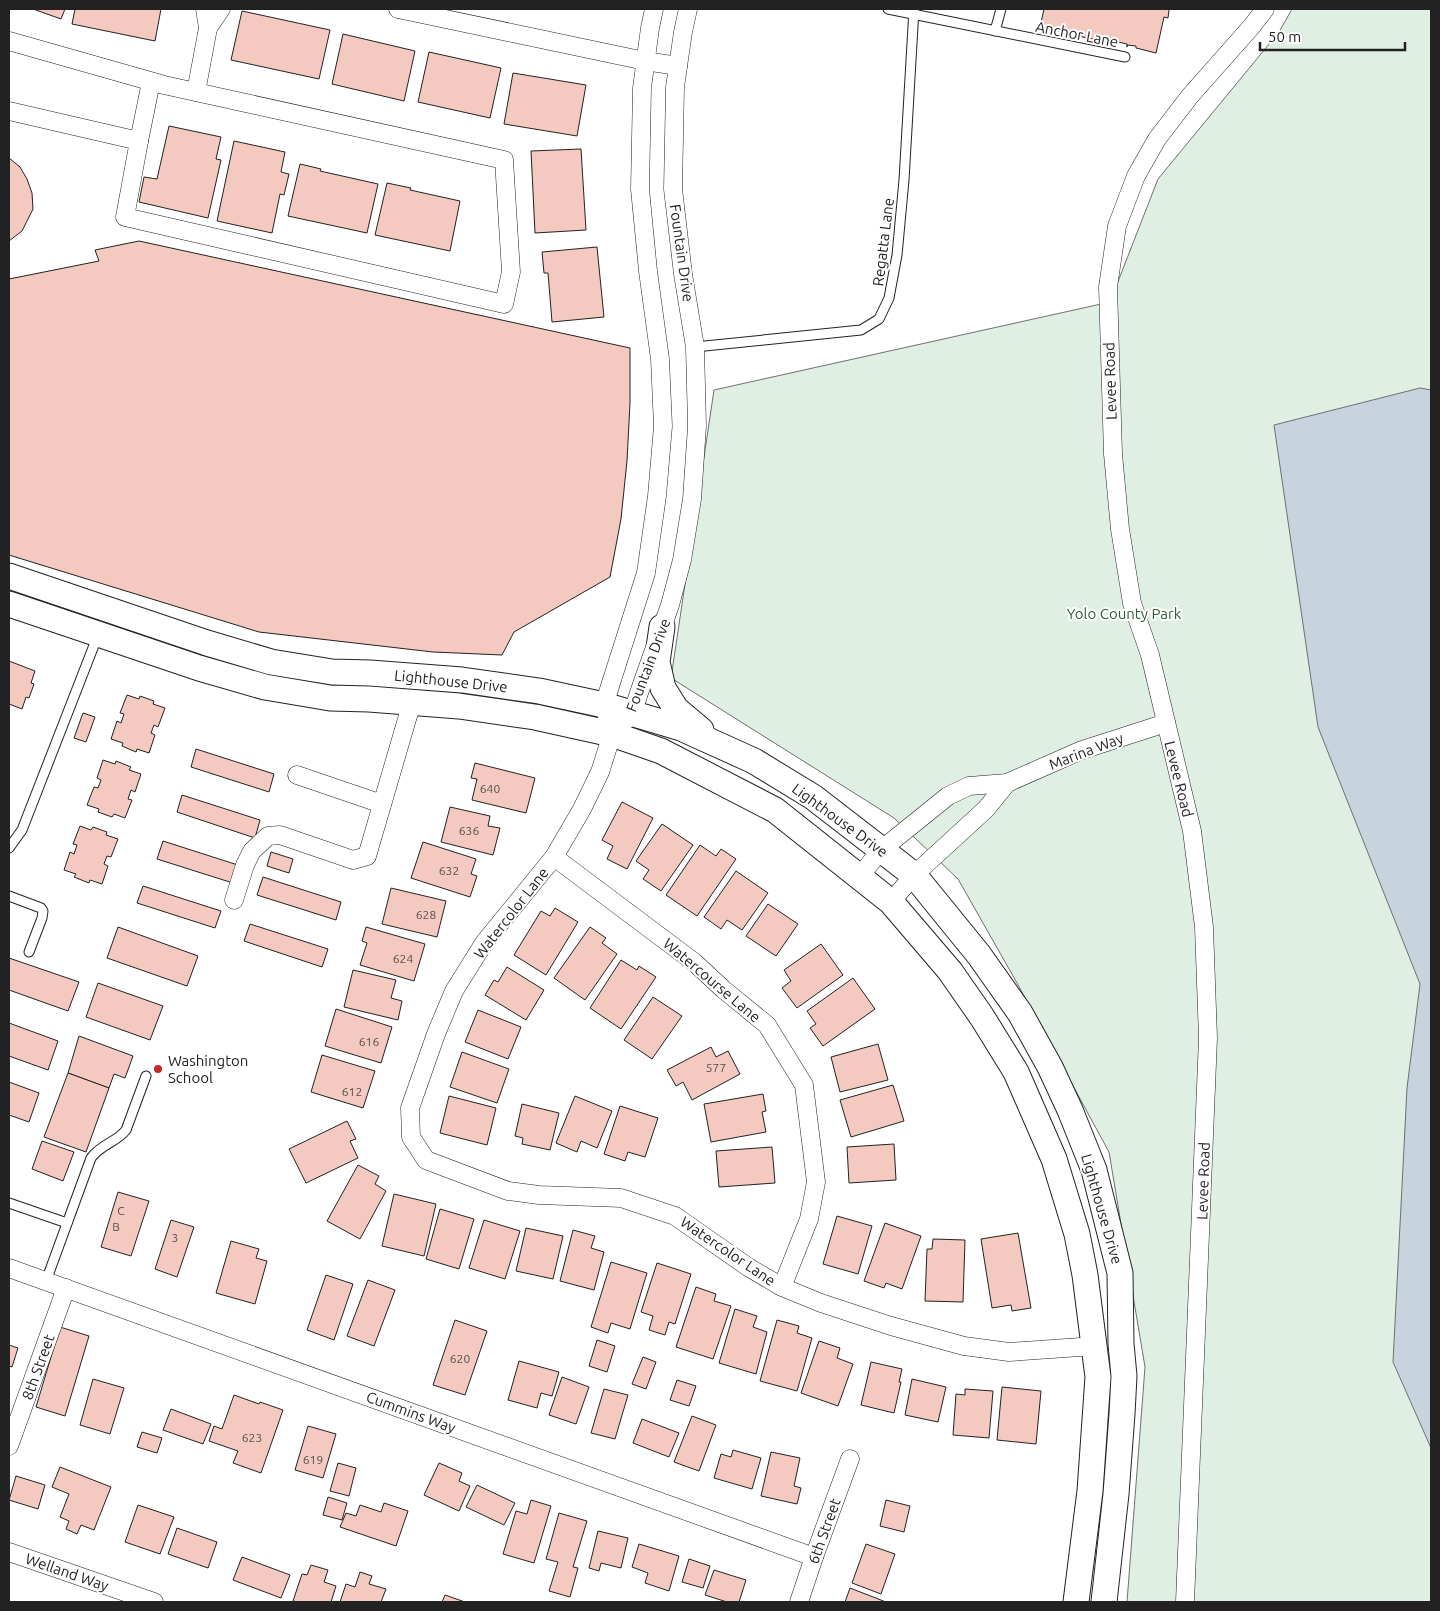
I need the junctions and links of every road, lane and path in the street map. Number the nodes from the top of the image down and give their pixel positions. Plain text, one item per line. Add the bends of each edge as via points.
1 (205, 9) edge
2 (221, 9) edge
3 (398, 9) edge
4 (654, 9) edge
5 (688, 9) edge
6 (888, 9) edge
7 (1000, 9) edge
8 (1265, 9) edge
9 (914, 11) edge
10 (208, 28) junction
11 (995, 32) junction
12 (9, 41) edge
13 (1125, 57) dead end
14 (645, 61) junction
15 (678, 66) junction
16 (151, 82) junction
17 (196, 92) junction
18 (9, 110) edge
19 (139, 141) junction
20 (695, 346) junction
21 (9, 576) edge
22 (9, 604) edge
23 (662, 627) junction
24 (98, 634) junction
25 (412, 702) junction
26 (604, 706) junction
27 (632, 714) junction
28 (1166, 723) junction
29 (612, 734) junction
30 (720, 746) junction
31 (297, 775) dead end
32 (1008, 783) junction
33 (382, 804) junction
34 (9, 848) edge
35 (881, 850) junction
36 (554, 858) junction
37 (914, 875) junction
38 (859, 877) junction
39 (9, 896) edge
40 (234, 900) dead end
41 (891, 902) junction
42 (29, 952) dead end
43 (146, 1076) dead end
44 (9, 1203) edge
45 (67, 1223) junction
46 (9, 1268) edge
47 (46, 1281) junction
48 (782, 1287) junction
49 (66, 1288) junction
50 (1094, 1346) junction
51 (9, 1446) edge
52 (850, 1459) dead end
53 (9, 1552) edge
54 (814, 1557) junction
55 (154, 1602) edge
56 (799, 1602) edge
57 (1076, 1602) edge
58 (1104, 1602) edge
59 (1185, 1602) edge

1 - 10 street
2 - 10 street
3 - 14 street
4 - 14 street, Fountain Drive
5 - 15 street, Fountain Drive
6 - 9 lane, Anchor Lane
7 - 11 lane
8 - 28 street, Levee Road via 1190,96 1157,139 1136,176 1117,226 1108,287 1113,454 1120,529 1132,603 1150,655
9 - 11 lane, Anchor Lane
9 - 20 lane, Regatta Lane via 897,255 889,298 880,319 861,330
10 - 17 street
11 - 13 lane, Anchor Lane
12 - 16 street
14 - 15 street
14 - 26 street, Fountain Drive via 640,189 660,359 663,426 646,573
15 - 20 street, Fountain Drive via 673,189
16 - 17 street
16 - 19 street
17 - 19 street via 504,160 511,272 504,304 125,217
18 - 19 street
20 - 23 street, Fountain Drive via 697,426 692,499 682,560
21 - 26 street, Lighthouse Drive via 271,662 332,672 462,680 539,691
22 - 24 street, Lighthouse Drive
23 - 27 street, Fountain Drive
23 - 30 street via 657,662 663,688 676,709
24 - 25 street, Lighthouse Drive via 265,687 330,698
24 - 34 lane via 22,830
25 - 29 street, Lighthouse Drive via 535,717
25 - 33 street
26 - 27 street, Lighthouse Drive
26 - 29 street, Fountain Drive
27 - 29 street, Fountain Drive
27 - 30 street, Lighthouse Drive via 681,728
28 - 32 street, Marina Way via 1082,750
28 - 59 street, Levee Road via 1192,831 1204,927 1208,1038
29 - 36 street, Watercolor Lane via 600,772
29 - 38 street, Lighthouse Drive via 661,751 775,810
30 - 35 street, Lighthouse Drive via 754,761 813,797
31 - 33 street
32 - 35 street, Marina Way via 969,786 948,796
32 - 37 street, Marina Way via 986,809
33 - 40 street via 367,856 353,860 280,835 268,836 252,851 245,864
35 - 37 street, Lighthouse Drive
35 - 38 street, Marina Way
36 - 48 street, Watercourse Lane via 694,962 767,1025 804,1086 816,1182 809,1219
36 - 48 street, Watercolor Lane via 484,944 454,990 410,1108 411,1137 426,1160 508,1191 621,1198 675,1216
37 - 41 street, Marina Way
37 - 58 street, Lighthouse Drive via 980,955 1020,1013 1054,1076 1094,1170 1120,1273 1124,1376
38 - 41 street, Lighthouse Drive
39 - 42 lane via 43,911
41 - 50 street, Lighthouse Drive via 950,971 1016,1072 1054,1159 1077,1234 1086,1275
43 - 45 lane via 126,1130 92,1158
44 - 45 lane
45 - 47 lane
46 - 47 street, Cummins Way
47 - 49 street, Cummins Way
48 - 50 street, Watercolor Lane via 891,1326 964,1346 1009,1352
49 - 51 street, 8th Street
49 - 54 street, Cummins Way
50 - 57 street, Lighthouse Drive via 1098,1377 1096,1412
52 - 54 street, 6th Street
53 - 55 street, Welland Way
54 - 56 street, 6th Street

